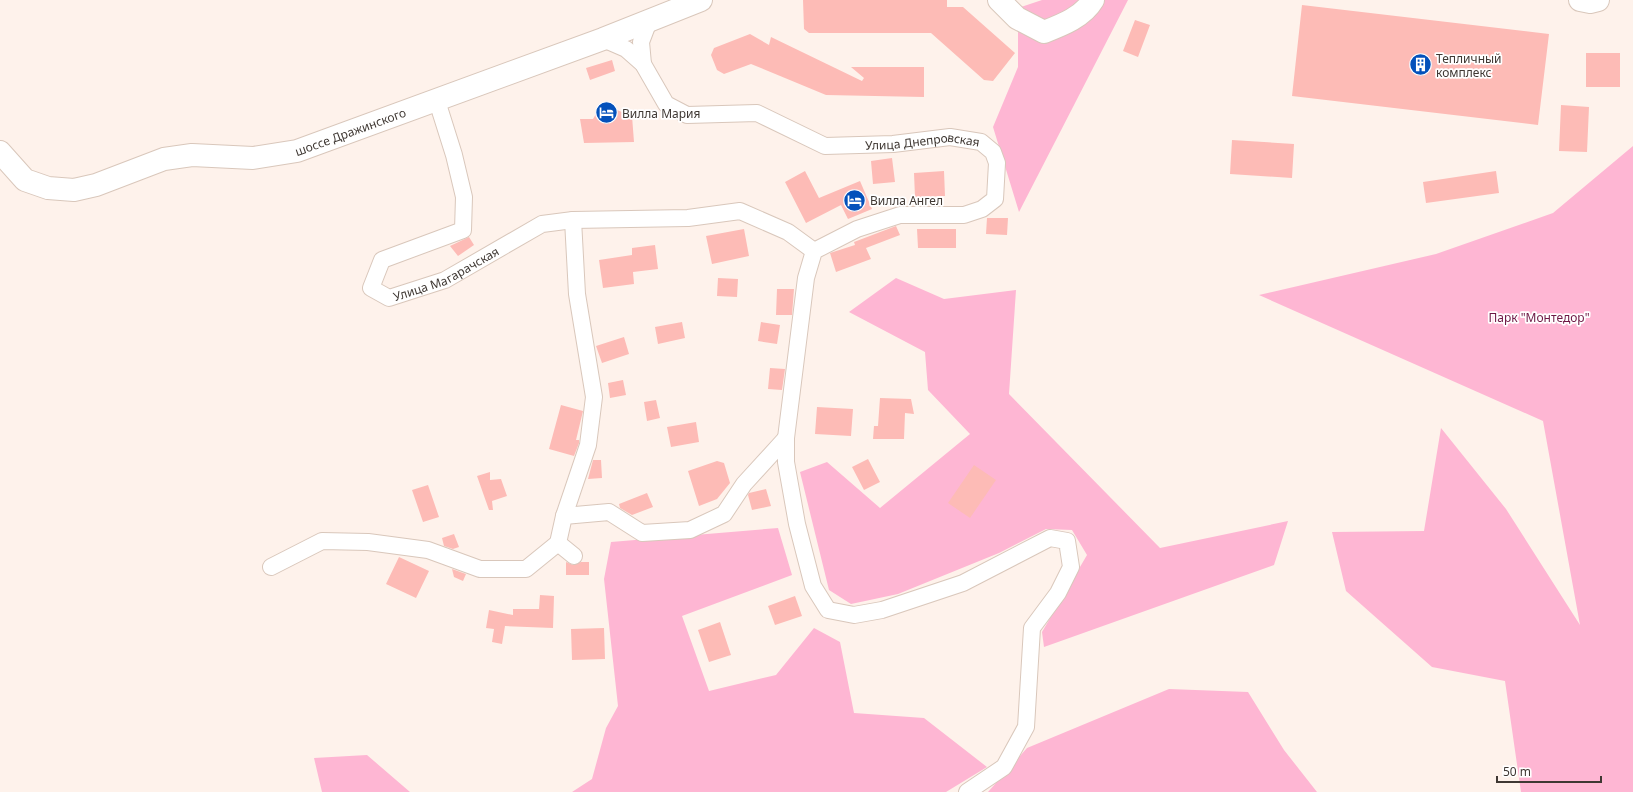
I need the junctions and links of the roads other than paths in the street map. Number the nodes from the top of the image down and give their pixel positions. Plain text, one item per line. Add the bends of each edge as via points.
1 (701, 0) edge
2 (999, 0) edge
3 (1093, 0) edge
4 (1580, 0) edge
5 (1598, 0) edge
6 (649, 21) junction
7 (603, 39) junction
8 (643, 64) junction
9 (437, 101) junction
10 (0, 152) edge
11 (573, 220) junction
12 (814, 251) junction
13 (786, 438) junction
14 (564, 516) junction
15 (558, 542) junction
16 (574, 556) dead end
17 (271, 567) dead end
18 (967, 792) edge

1 - 6 main road, шоссе Дражинского
2 - 3 main road via 1017,18 1044,32 1065,24 1089,7
4 - 5 main road
6 - 7 main road, шоссе Дражинского
6 - 8 street, Улица Днепровская via 641,42
7 - 8 street, Улица Днепровская via 626,48
7 - 9 main road, шоссе Дражинского
8 - 12 street, Улица Днепровская via 666,104 687,115 757,113 826,146 893,144 950,137 981,142 993,152 997,163 995,199 982,209 964,215 900,215 857,229
9 - 10 main road, шоссе Дражинского via 297,151 253,158 192,155 164,159 96,185 74,190 48,188 25,180
9 - 11 street, Улица Магарачская via 464,197 463,230 382,260 371,288 389,298 445,280 542,224
11 - 12 street, Улица Магарачская via 688,218 740,212 788,232
11 - 14 street via 577,294 594,397 588,445
12 - 13 street via 806,278
13 - 14 street via 744,484 724,514 690,530 642,533 609,512
13 - 18 street via 786,462 797,524 813,586 828,610 854,615 882,610 963,583 1050,538 1067,541 1071,567 1058,594 1032,628 1026,727 1004,767
14 - 15 street
15 - 16 street
15 - 17 street via 526,569 480,569 428,550 368,542 322,541

